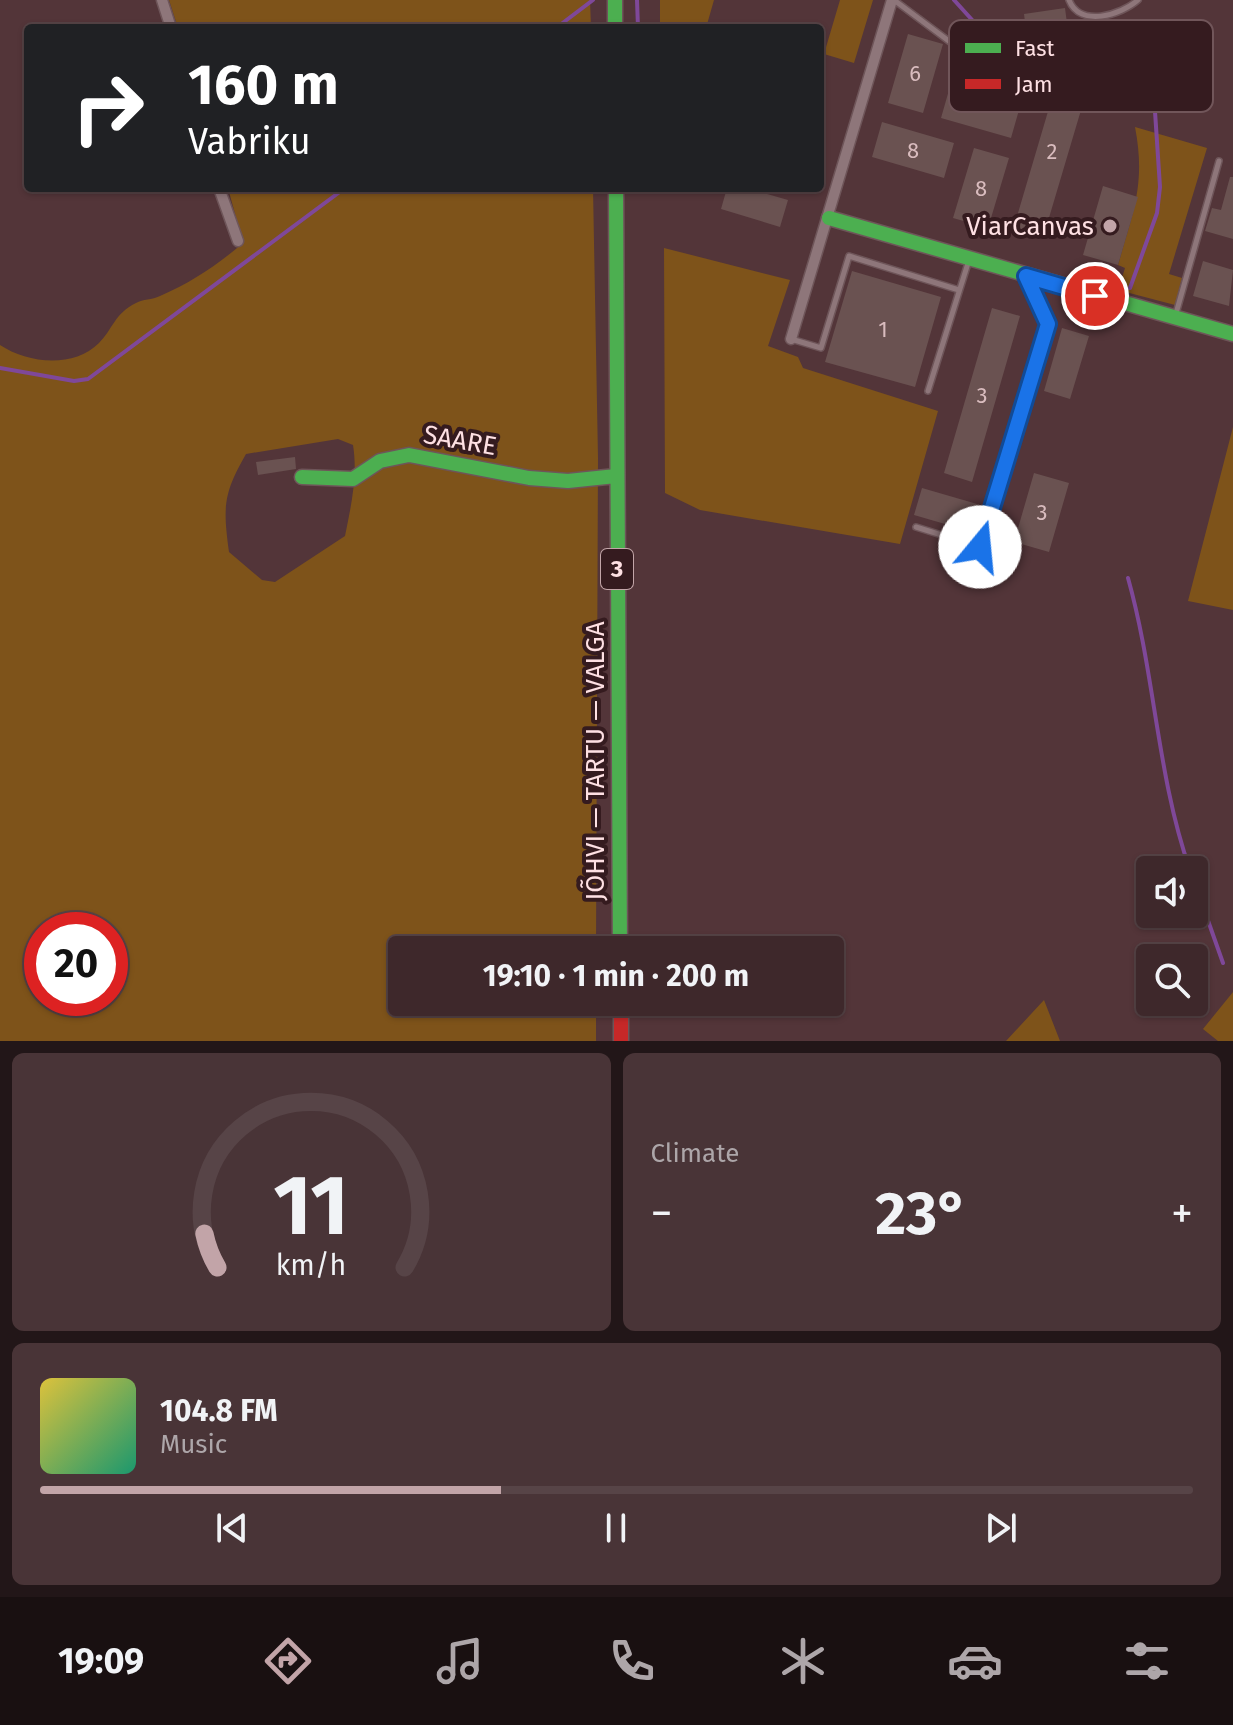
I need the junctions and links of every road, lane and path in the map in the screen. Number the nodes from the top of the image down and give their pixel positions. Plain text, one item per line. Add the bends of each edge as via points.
1 (162, 0) edge
2 (615, 0) edge
3 (893, 0) edge
4 (1069, 0) edge
5 (1138, 0) edge
6 (170, 24) edge
7 (615, 24) edge
8 (949, 42) edge
9 (1219, 161) dead end
10 (220, 192) edge
11 (616, 192) edge
12 (829, 218) junction
13 (238, 241) dead end
14 (969, 259) junction
15 (1026, 276) junction
16 (959, 290) junction
17 (1174, 318) junction
18 (1233, 334) edge
19 (791, 339) joint
20 (928, 391) dead end
21 (616, 476) junction
22 (302, 477) dead end
23 (916, 527) dead end
24 (620, 936) edge
25 (621, 1016) edge
26 (621, 1041) edge

1 - 6 street
2 - 7 main road
3 - 8 lane
3 - 12 street
4 - 5 lane via 1079,13 1091,16 1111,15
9 - 17 lane
10 - 13 street
11 - 21 main road, JÕHVI — TARTU — VALGA / 3
12 - 14 main road
12 - 19 street
14 - 15 main road
14 - 16 lane
15 - 17 main road
15 - 23 lane via 1048,324 980,547
16 - 19 lane via 849,256 821,348
16 - 20 lane
17 - 18 main road
21 - 22 main road, SAARE via 529,478 409,455 380,461 353,479
21 - 24 main road, JÕHVI — TARTU — VALGA / 3
25 - 26 main road

